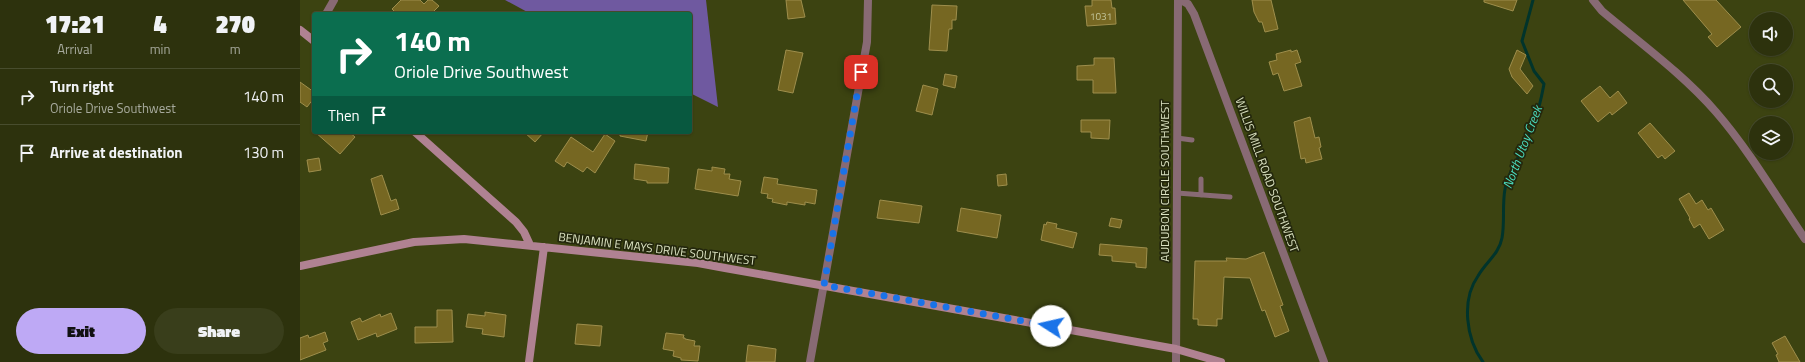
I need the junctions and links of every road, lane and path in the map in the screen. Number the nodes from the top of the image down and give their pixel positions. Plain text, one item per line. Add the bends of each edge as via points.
1 (334, 0) edge
2 (868, 0) edge
3 (1180, 0) edge
4 (1593, 0) edge
5 (327, 12) edge
6 (300, 30) edge
7 (312, 38) edge
8 (417, 134) edge
9 (1178, 138) junction
10 (1192, 140) dead end
11 (1201, 179) dead end
12 (1177, 193) junction
13 (1201, 195) junction
14 (1230, 197) dead end
15 (1805, 239) edge
16 (530, 245) junction
17 (544, 247) junction
18 (300, 266) edge
19 (824, 285) junction
20 (1176, 349) junction
21 (529, 362) edge
22 (810, 362) edge
23 (1176, 362) edge
24 (1221, 362) edge
25 (1324, 362) edge

1 - 5 street
2 - 19 street via 866,42
3 - 9 street, AUDUBON CIRCLE SOUTHWEST
3 - 25 street, WILLIS MILL ROAD SOUTHWEST via 1188,4 1194,14
4 - 15 street via 1602,11 1687,82 1716,112
6 - 7 street
8 - 16 street via 516,222
9 - 10 lane
9 - 12 street, AUDUBON CIRCLE SOUTHWEST
11 - 13 lane
12 - 13 lane
12 - 20 street, AUDUBON CIRCLE SOUTHWEST
13 - 14 lane
16 - 17 street, BENJAMIN E MAYS DRIVE SOUTHWEST
16 - 18 street, BENJAMIN E MAYS DRIVE SOUTHWEST via 464,239 414,242
17 - 19 street, BENJAMIN E MAYS DRIVE SOUTHWEST via 698,263
17 - 21 street
19 - 20 street, BENJAMIN E MAYS DRIVE SOUTHWEST
19 - 22 street
20 - 23 street, AUDUBON CIRCLE SOUTHWEST
20 - 24 street, BENJAMIN E MAYS DRIVE SOUTHWEST

